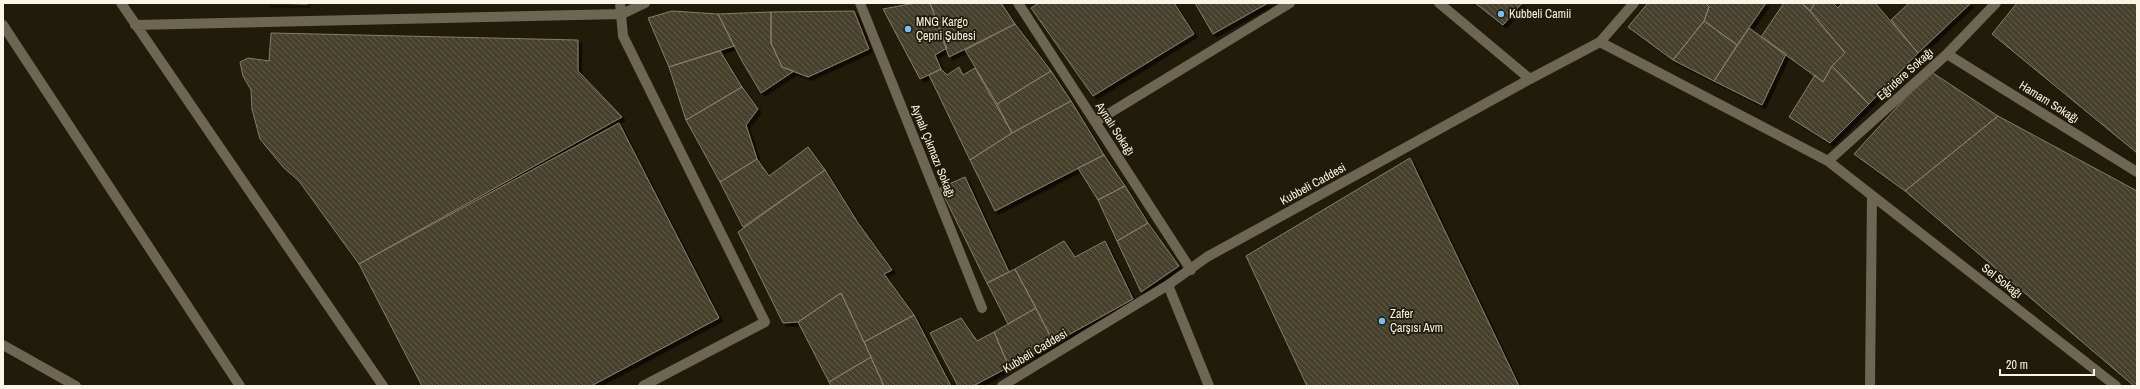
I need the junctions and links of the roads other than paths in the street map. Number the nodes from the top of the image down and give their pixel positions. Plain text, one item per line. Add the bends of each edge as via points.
1 (121, 3) edge
2 (620, 3) edge
3 (645, 3) edge
4 (860, 3) edge
5 (1018, 3) edge
6 (1290, 3) edge
7 (1438, 3) edge
8 (1634, 3) edge
9 (1996, 3) edge
10 (622, 14) junction
11 (3, 24) edge
12 (135, 25) junction
13 (1600, 42) junction
14 (1947, 54) junction
15 (1530, 79) junction
16 (1095, 122) junction
17 (1828, 161) junction
18 (2137, 172) edge
19 (1872, 197) junction
20 (1191, 270) junction
21 (1168, 285) junction
22 (982, 308) dead end
23 (3, 345) edge
24 (76, 386) edge
25 (240, 386) edge
26 (383, 386) edge
27 (643, 386) edge
28 (1002, 386) edge
29 (1209, 386) edge
30 (1870, 386) edge
31 (2116, 386) edge

1 - 12 street
2 - 10 street
3 - 10 street
4 - 22 street, Aynalı Çıkmazı Sokağı
5 - 16 street, Aynalı Sokağı
6 - 16 street
7 - 15 street
8 - 13 street, Kubbeli Caddesi
9 - 14 street, Eğridere Sokağı
10 - 12 street
10 - 27 street via 623,36 765,322
11 - 25 street
12 - 26 street
13 - 15 street, Kubbeli Caddesi
13 - 17 street, Sel Sokağı
14 - 17 street, Eğridere Sokağı
14 - 18 street, Hamam Sokağı
15 - 20 street, Kubbeli Caddesi via 1207,257
16 - 20 street, Aynalı Sokağı
17 - 19 street, Sel Sokağı
19 - 30 street
19 - 31 street, Sel Sokağı
20 - 21 street, Kubbeli Caddesi
21 - 28 street, Kubbeli Caddesi
21 - 29 street
23 - 24 street

